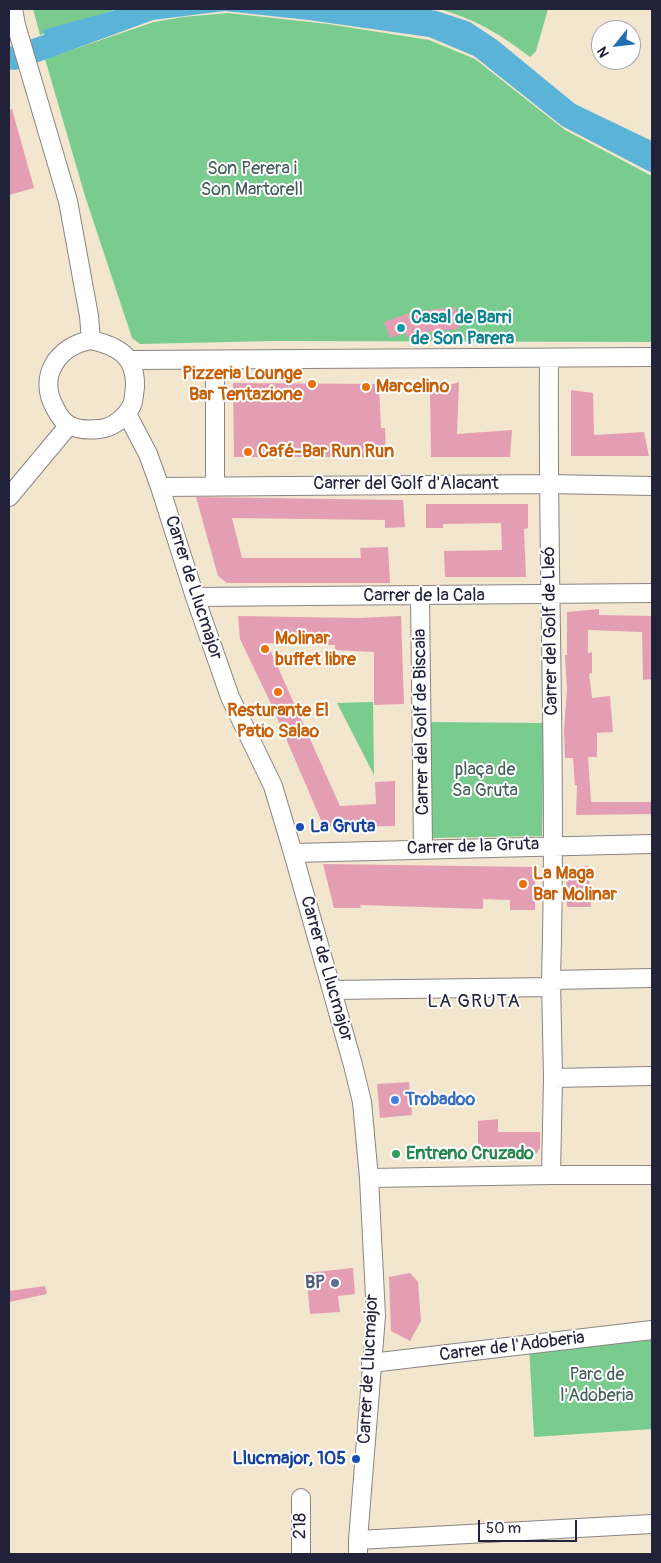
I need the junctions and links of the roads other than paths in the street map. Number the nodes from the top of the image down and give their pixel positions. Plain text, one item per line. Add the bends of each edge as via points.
1 (14, 17) edge
2 (91, 340) junction
3 (652, 357) edge
4 (549, 358) junction
5 (131, 360) junction
6 (215, 360) junction
7 (128, 414) junction
8 (69, 425) junction
9 (548, 484) junction
10 (215, 485) junction
11 (160, 486) junction
12 (652, 486) edge
13 (9, 497) edge
14 (652, 593) edge
15 (550, 595) junction
16 (420, 596) junction
17 (195, 597) junction
18 (652, 844) edge
19 (553, 845) junction
20 (423, 848) junction
21 (293, 853) junction
22 (652, 978) edge
23 (555, 982) junction
24 (332, 990) junction
25 (652, 1076) edge
26 (553, 1078) junction
27 (551, 1175) junction
28 (652, 1175) edge
29 (369, 1178) junction
30 (652, 1330) edge
31 (371, 1363) junction
32 (301, 1498) dead end
33 (652, 1524) edge
34 (358, 1547) edge
35 (300, 1554) edge

1 - 2 street via 68,201
2 - 5 street via 110,345
2 - 8 street via 78,342 59,356 52,368 48,384 51,400 59,416
3 - 4 street
4 - 6 street
4 - 9 street, Carrer del Golf de Lleó
5 - 6 street
5 - 7 street via 135,388 134,402
6 - 10 street
7 - 8 street via 105,429 90,430
7 - 11 street, Carrer de Llucmajor
8 - 13 street
9 - 10 street, Carrer del Golf d'Alacant
9 - 12 street, Carrer del Golf d'Alacant
9 - 15 street, Carrer del Golf de Lleó
10 - 11 street, Carrer del Golf d'Alacant
11 - 17 street, Carrer de Llucmajor
14 - 15 street, Carrer de la Cala
15 - 16 street, Carrer de la Cala
15 - 19 street, Carrer del Golf de Lleó
16 - 17 street, Carrer de la Cala
16 - 20 street, Carrer del Golf de Biscaia
17 - 21 street, Carrer de Llucmajor via 230,697 272,786
18 - 19 street, Carrer de la Gruta
19 - 20 street, Carrer de la Gruta
19 - 23 street, Carrer del Golf de Lleó
20 - 21 street, Carrer de la Gruta
21 - 24 street, Carrer de Llucmajor
22 - 23 street
23 - 24 street
23 - 26 street, Carrer del Golf de Lleó
24 - 29 street, Carrer de Llucmajor via 362,1102
25 - 26 street
26 - 27 street, Carrer del Golf de Lleó
27 - 28 street
27 - 29 street
29 - 31 street, Carrer de Llucmajor via 376,1316
30 - 31 street, Carrer de l'Adoberia
31 - 34 street, Carrer de Llucmajor
32 - 35 street, 218
33 - 34 street

